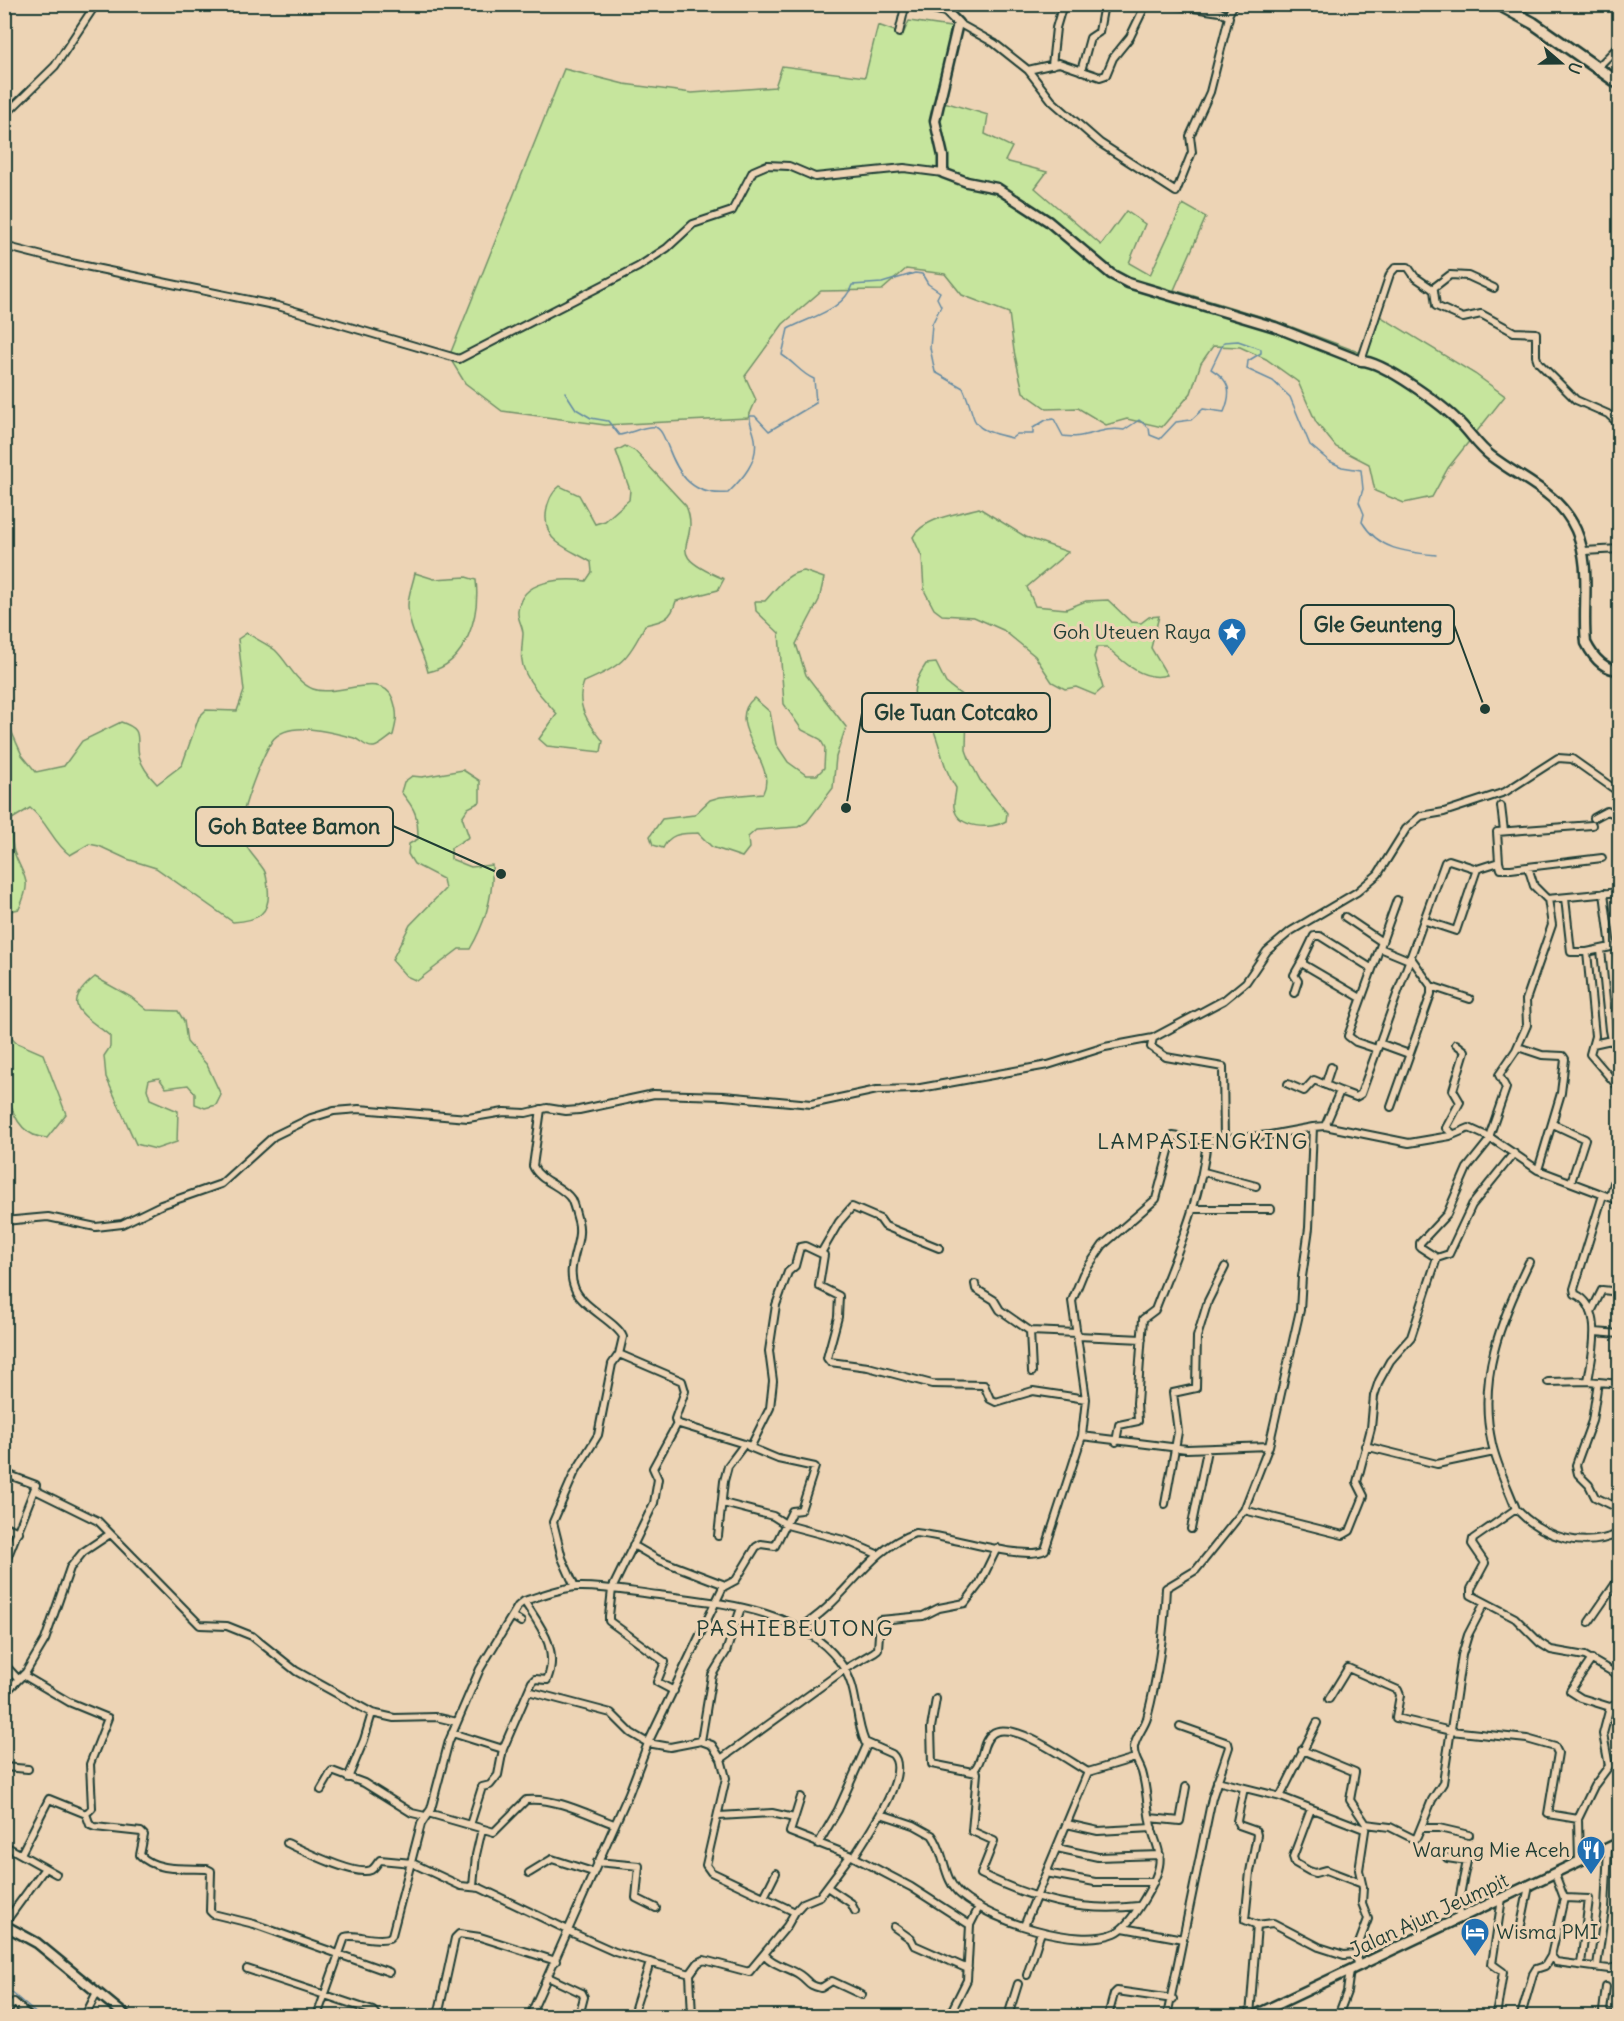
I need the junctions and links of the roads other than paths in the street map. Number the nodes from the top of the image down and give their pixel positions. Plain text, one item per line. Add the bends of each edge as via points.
1 (96, 4) edge
2 (1063, 4) edge
3 (1104, 4) edge
4 (1146, 4) edge
5 (1167, 4) edge
6 (1234, 4) edge
7 (1498, 4) edge
8 (950, 9) edge
9 (1228, 15) junction
10 (958, 23) junction
11 (899, 33) dead end
12 (1620, 45) edge
13 (1052, 65) junction
14 (1597, 68) junction
15 (1028, 70) junction
16 (1081, 71) junction
17 (1620, 84) edge
18 (4, 116) edge
19 (943, 173) junction
20 (4, 246) edge
21 (1494, 288) dead end
22 (1432, 289) junction
23 (1361, 361) junction
24 (1620, 424) edge
25 (1620, 549) edge
26 (1584, 551) junction
27 (1620, 670) edge
28 (1620, 793) edge
29 (1501, 806) dead end
30 (1620, 816) edge
31 (1504, 831) junction
32 (1602, 858) dead end
33 (1499, 862) junction
34 (1528, 867) junction
35 (1477, 869) junction
36 (1620, 892) edge
37 (1604, 894) junction
38 (1565, 898) junction
39 (1548, 899) junction
40 (1397, 900) dead end
41 (1345, 917) dead end
42 (1426, 921) junction
43 (1381, 945) junction
44 (1601, 950) junction
45 (1587, 952) junction
46 (1410, 959) junction
47 (1302, 961) junction
48 (1371, 968) junction
49 (1604, 982) junction
50 (1591, 983) junction
51 (1431, 986) junction
52 (1294, 993) dead end
53 (1360, 998) junction
54 (1470, 999) dead end
55 (1607, 1011) junction
56 (1594, 1012) junction
57 (1153, 1038) junction
58 (1611, 1040) junction
59 (1456, 1044) dead end
60 (1593, 1044) junction
61 (1378, 1046) junction
62 (1518, 1047) junction
63 (1620, 1049) edge
64 (1409, 1054) junction
65 (1330, 1067) dead end
66 (1288, 1084) dead end
67 (1325, 1085) junction
68 (1620, 1089) edge
69 (1340, 1091) junction
70 (1391, 1107) dead end
71 (542, 1109) junction
72 (1553, 1124) junction
73 (1325, 1126) junction
74 (1313, 1127) junction
75 (1453, 1134) junction
76 (1490, 1137) junction
77 (1224, 1140) junction
78 (1207, 1141) junction
79 (1514, 1153) junction
80 (1620, 1162) edge
81 (1538, 1170) junction
82 (1204, 1172) junction
83 (1571, 1182) junction
84 (1256, 1186) dead end
85 (1606, 1196) junction
86 (1620, 1201) edge
87 (1193, 1209) junction
88 (1271, 1209) dead end
89 (4, 1221) edge
90 (939, 1248) dead end
91 (821, 1253) junction
92 (1437, 1258) junction
93 (1529, 1262) dead end
94 (1225, 1267) dead end
95 (975, 1284) dead end
96 (1620, 1292) edge
97 (1591, 1312) junction
98 (1030, 1331) junction
99 (1595, 1332) junction
100 (1077, 1334) junction
101 (1620, 1334) edge
102 (1142, 1339) junction
103 (619, 1354) junction
104 (1032, 1372) dead end
105 (1588, 1381) junction
106 (1548, 1382) dead end
107 (1598, 1382) junction
108 (1620, 1384) edge
109 (1086, 1399) junction
110 (677, 1424) junction
111 (1082, 1436) junction
112 (1116, 1442) junction
113 (1269, 1446) junction
114 (1365, 1446) junction
115 (746, 1447) junction
116 (1175, 1448) junction
117 (1207, 1450) junction
118 (1494, 1452) junction
119 (4, 1473) edge
120 (35, 1490) junction
121 (723, 1503) junction
122 (1165, 1504) dead end
123 (1516, 1509) junction
124 (1620, 1509) edge
125 (1244, 1510) junction
126 (787, 1525) junction
127 (4, 1526) edge
128 (1191, 1529) dead end
129 (19, 1532) junction
130 (1620, 1533) edge
131 (110, 1534) junction
132 (718, 1536) dead end
133 (633, 1545) junction
134 (996, 1548) junction
135 (877, 1554) junction
136 (4, 1566) edge
137 (1620, 1577) edge
138 (725, 1585) junction
139 (575, 1587) junction
140 (612, 1589) junction
141 (524, 1601) junction
142 (717, 1603) junction
143 (1484, 1604) junction
144 (741, 1608) junction
145 (512, 1616) junction
146 (521, 1622) dead end
147 (1589, 1622) dead end
148 (799, 1628) junction
149 (1592, 1659) junction
150 (4, 1664) edge
151 (842, 1665) junction
152 (1620, 1666) edge
153 (1618, 1676) edge
154 (20, 1677) junction
155 (528, 1691) junction
156 (674, 1691) junction
157 (1570, 1691) junction
158 (4, 1694) edge
159 (1565, 1697) dead end
160 (936, 1699) dead end
161 (1329, 1699) dead end
162 (1620, 1699) edge
163 (1610, 1707) junction
164 (372, 1713) junction
165 (457, 1722) junction
166 (1317, 1723) dead end
167 (1180, 1726) dead end
168 (1451, 1731) junction
169 (452, 1733) junction
170 (701, 1741) junction
171 (648, 1743) junction
172 (867, 1745) junction
173 (503, 1749) junction
174 (1302, 1750) junction
175 (1134, 1758) junction
176 (720, 1759) junction
177 (4, 1767) edge
178 (28, 1768) dead end
179 (974, 1770) junction
180 (1088, 1772) junction
181 (348, 1778) junction
182 (1217, 1781) junction
183 (1186, 1787) dead end
184 (1244, 1788) junction
185 (321, 1790) dead end
186 (801, 1797) dead end
187 (1280, 1797) junction
188 (1311, 1809) junction
189 (86, 1814) junction
190 (426, 1814) junction
191 (881, 1814) junction
192 (719, 1816) junction
193 (794, 1818) junction
194 (1150, 1818) junction
195 (1578, 1819) junction
196 (614, 1824) junction
197 (1067, 1824) junction
198 (470, 1825) junction
199 (1365, 1826) junction
200 (1152, 1828) junction
201 (1421, 1828) junction
202 (482, 1829) junction
203 (1468, 1835) dead end
204 (1620, 1842) edge
205 (287, 1843) dead end
206 (818, 1844) junction
207 (4, 1845) edge
208 (1057, 1848) junction
209 (1608, 1848) junction
210 (21, 1854) junction
211 (1160, 1855) junction
212 (852, 1857) junction
213 (1447, 1858) dead end
214 (597, 1862) junction
215 (1579, 1862) junction
216 (412, 1863) junction
217 (45, 1868) junction
218 (593, 1872) junction
219 (530, 1873) dead end
220 (776, 1873) dead end
221 (1046, 1873) junction
222 (56, 1874) dead end
223 (1555, 1874) junction
224 (1154, 1882) junction
225 (1360, 1883) junction
226 (473, 1886) junction
227 (1529, 1886) junction
228 (828, 1887) junction
229 (764, 1897) junction
230 (1502, 1898) junction
231 (1564, 1898) junction
232 (1036, 1899) junction
233 (1138, 1906) junction
234 (979, 1907) junction
235 (656, 1908) dead end
236 (855, 1911) dead end
237 (795, 1912) junction
238 (1459, 1918) junction
239 (4, 1924) edge
240 (970, 1925) junction
241 (1257, 1925) junction
242 (1521, 1925) dead end
243 (1024, 1926) junction
244 (894, 1927) dead end
245 (1123, 1928) junction
246 (568, 1931) junction
247 (1041, 1932) junction
248 (1184, 1939) junction
249 (340, 1953) junction
250 (1355, 1954) junction
251 (765, 1955) junction
252 (1551, 1956) junction
253 (556, 1961) junction
254 (651, 1962) junction
255 (1581, 1964) junction
256 (1359, 1966) junction
257 (1597, 1966) junction
258 (1620, 1966) edge
259 (247, 1969) dead end
260 (968, 1969) junction
261 (1350, 1970) junction
262 (389, 1972) dead end
263 (689, 1974) junction
264 (1027, 1975) dead end
265 (548, 1977) junction
266 (1018, 1984) dead end
267 (1606, 1987) dead end
268 (96, 1994) junction
269 (326, 1994) junction
270 (862, 1995) dead end
271 (1173, 1999) junction
272 (1522, 2012) dead end
273 (4, 2015) edge
274 (1620, 2015) edge
275 (29, 2016) edge
276 (85, 2016) edge
277 (126, 2016) edge
278 (317, 2016) edge
279 (377, 2016) edge
280 (438, 2016) edge
281 (531, 2016) edge
282 (579, 2016) edge
283 (633, 2016) edge
284 (692, 2016) edge
285 (949, 2016) edge
286 (962, 2016) edge
287 (1008, 2016) edge
288 (1108, 2016) edge
289 (1167, 2016) edge
290 (1252, 2016) edge
291 (1338, 2016) edge
292 (1496, 2016) edge

1 - 18 street via 55,66
2 - 13 street
3 - 16 street via 1099,33 1089,38
4 - 16 street via 1106,75 1097,78
5 - 9 street
6 - 9 street
7 - 14 highway via 1533,23
8 - 10 street
8 - 11 street via 905,7
9 - 15 street via 1210,92 1192,131 1192,152 1176,192 1100,143 1052,101
10 - 15 street
10 - 19 street via 935,121
12 - 14 street
13 - 15 street
13 - 16 street via 1064,64
14 - 17 highway
19 - 20 street via 904,168 815,177 777,164 757,168 748,177 732,211 689,226 673,243 638,267 459,358 278,306
19 - 23 street via 997,188 1048,221 1111,274 1128,283 1275,327
21 - 22 street via 1467,276 1450,275
22 - 23 street via 1408,267 1393,270
22 - 24 street via 1436,306 1459,318 1481,314 1514,332 1536,333 1538,362 1576,400 1608,414
23 - 26 street via 1370,361 1399,376 1459,421 1490,456 1545,491 1562,508
25 - 26 street
26 - 27 street via 1586,643 1600,663
28 - 57 street via 1572,759 1558,758 1505,792 1421,816 1406,829 1378,874 1349,899 1291,931 1267,951 1246,982 1224,1000
29 - 31 street
30 - 31 street via 1607,811 1593,822
31 - 33 street via 1496,834
32 - 34 street
33 - 34 street via 1501,868
33 - 35 street
34 - 39 street via 1535,888
35 - 42 street via 1447,860
35 - 42 street via 1456,931
36 - 37 street
37 - 38 street
37 - 44 street via 1611,947
38 - 39 street
38 - 45 street via 1571,952
39 - 62 street via 1552,925 1526,1000 1527,1025
40 - 43 street
41 - 43 street
42 - 46 street
43 - 46 street
43 - 48 street
44 - 45 street
44 - 49 street
45 - 50 street
46 - 51 street
46 - 61 street
47 - 48 street via 1316,936
47 - 52 street via 1294,975 1298,981
47 - 53 street
48 - 53 street
49 - 50 street
49 - 55 street
50 - 56 street
51 - 54 street
51 - 64 street
53 - 61 street via 1348,1036 1356,1042
55 - 56 street
55 - 58 street
56 - 60 street
57 - 71 street via 1105,1047 1048,1065 915,1089 877,1090 812,1104 654,1095 579,1110
57 - 77 street via 1151,1047 1161,1055 1223,1067
58 - 60 street
58 - 63 street
59 - 75 street via 1465,1051 1453,1090 1460,1102 1446,1128
60 - 68 street via 1590,1054
61 - 64 street
61 - 69 street via 1361,1094 1356,1097
62 - 72 street via 1564,1057 1562,1091
62 - 76 street via 1499,1075 1506,1088
64 - 70 street
65 - 67 street
66 - 67 street via 1304,1091 1311,1081
67 - 69 street
69 - 73 street
71 - 89 street via 468,1118 359,1109 334,1111 274,1136 220,1184 122,1224 96,1227 48,1217
71 - 103 street via 533,1166 571,1199 579,1227 571,1264 572,1282 579,1296 622,1334
72 - 81 street
72 - 83 street via 1585,1139
73 - 74 street
73 - 75 street via 1409,1143
74 - 77 street
74 - 113 street via 1309,1228 1300,1310
75 - 76 street via 1469,1128
76 - 79 street
76 - 92 street via 1467,1168 1447,1214 1420,1243
77 - 78 street
78 - 82 street
78 - 100 street via 1171,1137 1156,1199 1103,1245 1083,1274 1072,1307
79 - 81 street
79 - 92 street via 1472,1205 1449,1254
80 - 85 street
81 - 83 street
82 - 84 street
82 - 87 street
83 - 85 street
85 - 86 street
85 - 97 street via 1574,1289
87 - 88 street
87 - 102 street via 1155,1310 1144,1317
90 - 91 street via 885,1226 880,1219 852,1207
91 - 109 street via 824,1259 817,1282 839,1299 827,1358 830,1362 868,1367 932,1384 984,1385 990,1399 996,1402 1033,1391
91 - 115 street via 800,1247 795,1266 784,1281 769,1351 773,1381 770,1408 755,1441
92 - 114 street via 1411,1337 1379,1381
93 - 118 street via 1493,1345 1486,1395
94 - 116 street via 1208,1301 1197,1337 1196,1388 1173,1393 1178,1432
95 - 98 street via 976,1290
96 - 97 street via 1602,1290
97 - 99 street
98 - 100 street
98 - 104 street
99 - 101 street
99 - 105 street
100 - 102 street
100 - 109 street
102 - 112 street via 1138,1421 1119,1425
103 - 110 street via 682,1381 685,1391 675,1419
103 - 139 street via 612,1364 598,1435 574,1474 553,1522 562,1558
105 - 106 street
105 - 107 street
107 - 108 street
107 - 124 street via 1592,1421 1576,1465 1595,1497
109 - 111 street
110 - 115 street
110 - 133 street via 653,1468 657,1489
111 - 112 street
111 - 134 street via 1044,1550 1030,1554
112 - 116 street
113 - 117 street
113 - 125 street
114 - 118 street via 1437,1464
114 - 125 street via 1357,1482 1364,1496 1347,1534
115 - 121 street via 729,1466
115 - 126 street via 814,1467 801,1510 792,1511
116 - 117 street
116 - 122 street
117 - 128 street
118 - 123 street
119 - 120 street via 34,1482
120 - 129 street
120 - 131 street via 83,1512
121 - 126 street via 773,1516
121 - 132 street
123 - 130 street via 1537,1527 1566,1539 1593,1542
123 - 143 street via 1472,1541 1485,1563 1471,1595
125 - 175 street via 1196,1570 1166,1588 1159,1657 1147,1719 1135,1744
126 - 135 street via 847,1541
126 - 138 street via 776,1546 756,1547 736,1580
127 - 129 street
129 - 136 street
131 - 154 street via 83,1552 70,1568 45,1640
131 - 164 street via 200,1626 227,1626 252,1636 296,1671
133 - 138 street via 657,1559
133 - 140 street
134 - 135 street via 915,1533
134 - 151 street via 980,1583 965,1603 923,1616 882,1619 878,1625 878,1649
135 - 148 street via 825,1612
137 - 147 street
138 - 142 street
139 - 140 street
139 - 141 street
140 - 142 street
140 - 156 street via 609,1621 665,1662 657,1682
141 - 145 street
141 - 155 street via 543,1630 553,1655 547,1680 535,1679
142 - 144 street
142 - 156 street
143 - 149 street via 1515,1618 1551,1650
143 - 168 street via 1462,1655
144 - 148 street
144 - 170 street via 726,1652 712,1675
145 - 146 street
145 - 165 street via 480,1669
148 - 151 street
149 - 153 street
149 - 157 street
150 - 154 street
151 - 172 street via 855,1689
151 - 176 street
152 - 153 street
154 - 158 street
154 - 189 street via 108,1718 90,1764 92,1808
155 - 171 street via 611,1713
155 - 173 street
156 - 171 street
157 - 159 street
157 - 163 street
160 - 179 street via 931,1728 932,1764
161 - 168 street via 1344,1671 1353,1669 1398,1690 1396,1718
162 - 163 street
163 - 195 street via 1603,1734 1609,1766
164 - 165 street
164 - 181 street
165 - 169 street
166 - 174 street
167 - 182 street via 1228,1743
168 - 195 street via 1527,1738 1555,1747 1558,1753 1548,1814
168 - 201 street via 1443,1784
169 - 173 street
169 - 190 street via 431,1809
170 - 171 street via 670,1747
170 - 176 street via 712,1745
171 - 196 street
172 - 191 street via 896,1758 895,1782
172 - 206 street
173 - 198 street via 498,1775 490,1785 482,1787
174 - 187 street
174 - 199 street via 1355,1772 1350,1800
175 - 180 street
175 - 194 street via 1143,1776
176 - 192 street via 726,1778
177 - 178 street
179 - 180 street via 981,1763 986,1741 1000,1730 1034,1740
179 - 232 street via 977,1778 972,1832 994,1841 981,1874
180 - 197 street
181 - 185 street via 330,1772
181 - 190 street via 412,1813
182 - 184 street
182 - 248 street via 1193,1880
183 - 194 street via 1180,1821
184 - 187 street
184 - 241 street via 1237,1821 1257,1835 1245,1920
186 - 193 street
187 - 188 street
188 - 199 street
188 - 225 street via 1293,1857 1295,1863 1315,1873 1326,1870
189 - 210 street via 49,1799
189 - 249 street via 95,1827 141,1832 144,1835 140,1855 144,1859 170,1868 211,1871 213,1914
190 - 198 street
190 - 216 street
191 - 212 street
191 - 234 street via 932,1835 951,1886
192 - 193 street via 772,1814
192 - 229 street via 707,1869
193 - 206 street via 790,1832
194 - 200 street
195 - 215 street
196 - 202 street via 563,1805 533,1799 525,1800 496,1831
196 - 214 street
197 - 200 street via 1098,1831
197 - 208 street
198 - 202 street
199 - 201 street via 1390,1827 1414,1839
199 - 225 street
200 - 211 street
201 - 203 street
202 - 226 street
204 - 209 street, Jalan Ajun Jeumpit
205 - 216 street via 328,1862 366,1871 380,1860
206 - 212 street
207 - 210 street
208 - 211 street via 1098,1857
208 - 221 street
209 - 215 street, Jalan Ajun Jeumpit
209 - 257 street
210 - 217 street
211 - 224 street
212 - 228 street
212 - 240 street via 911,1887
213 - 238 street via 1467,1861 1458,1893
214 - 218 street
214 - 235 street via 639,1866 636,1898
215 - 223 street, Jalan Ajun Jeumpit
216 - 226 street via 461,1886
216 - 249 street via 390,1937 370,1941 348,1935
217 - 222 street
217 - 239 street
218 - 219 street via 552,1859
218 - 246 street
220 - 229 street
221 - 224 street via 1095,1882
221 - 232 street
223 - 227 street, Jalan Ajun Jeumpit
223 - 231 street
224 - 233 street
225 - 250 street via 1368,1919
226 - 246 street
227 - 230 street, Jalan Ajun Jeumpit
227 - 242 street
228 - 236 street
228 - 237 street
229 - 237 street
230 - 238 street, Jalan Ajun Jeumpit
230 - 292 street via 1492,1964 1503,1972
231 - 252 street
231 - 255 street via 1588,1899
232 - 233 street via 1111,1910
232 - 243 street
233 - 245 street
234 - 240 street
234 - 243 street
237 - 251 street
238 - 256 street, Jalan Ajun Jeumpit
239 - 268 street via 37,1943
240 - 260 street
241 - 250 street via 1273,1923 1319,1947 1344,1955
241 - 290 street
243 - 247 street
244 - 260 street via 914,1945
245 - 247 street via 1106,1935
245 - 248 street
246 - 253 street
246 - 254 street via 615,1952
247 - 264 street
248 - 271 street
249 - 262 street
249 - 269 street
250 - 256 street
251 - 263 street via 749,1972 704,1960
251 - 270 street via 809,1985 821,1988 832,1981
252 - 255 street via 1556,1962
252 - 272 street via 1533,1974
253 - 265 street
253 - 280 street via 459,1934
254 - 263 street
254 - 283 street
255 - 257 street
256 - 261 street, Jalan Ajun Jeumpit
257 - 258 street
259 - 269 street
260 - 285 street via 965,1986
261 - 290 street, Jalan Ajun Jeumpit
261 - 291 street
263 - 284 street
265 - 281 street
265 - 282 street via 582,1993
266 - 287 street
267 - 274 street via 1603,2011 1606,2015
268 - 276 street
268 - 277 street
269 - 278 street
269 - 279 street via 373,2011
271 - 288 street via 1117,1991
271 - 289 street
273 - 275 street via 14,2002
285 - 286 street

